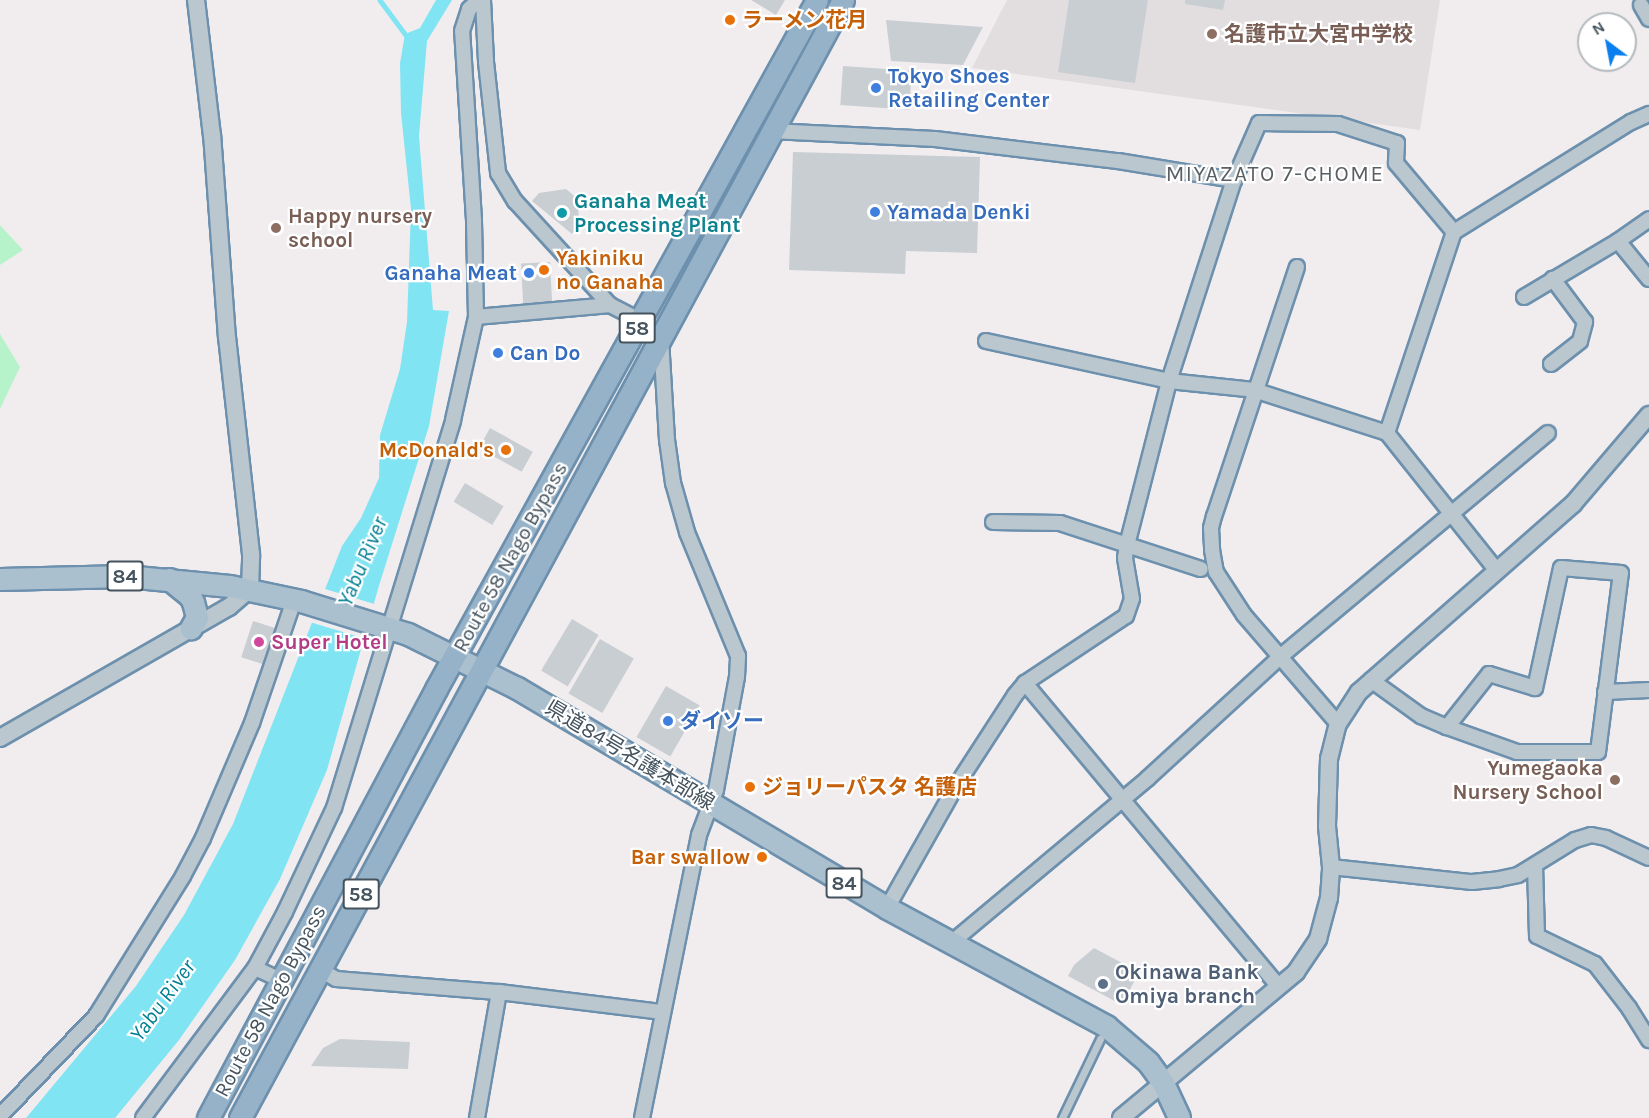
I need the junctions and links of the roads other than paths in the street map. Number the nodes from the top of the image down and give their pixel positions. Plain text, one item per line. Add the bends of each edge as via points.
1 (196, 0) edge
2 (481, 0) edge
3 (818, 0) edge
4 (843, 0) edge
5 (1641, 5) dead end
6 (1649, 19) edge
7 (1649, 114) edge
8 (771, 131) junction
9 (1234, 180) junction
10 (1649, 219) edge
11 (1454, 232) junction
12 (1618, 241) junction
13 (1297, 267) dead end
14 (1553, 279) junction
15 (1649, 279) edge
16 (1524, 297) dead end
17 (610, 304) junction
18 (476, 317) junction
19 (641, 321) junction
20 (661, 336) junction
21 (986, 341) dead end
22 (1551, 364) dead end
23 (1169, 381) junction
24 (1254, 390) junction
25 (1649, 415) edge
26 (1548, 433) dead end
27 (1387, 434) junction
28 (1449, 514) junction
29 (993, 522) dead end
30 (1127, 545) junction
31 (1201, 569) dead end
32 (1497, 571) junction
33 (0, 579) edge
34 (169, 579) junction
35 (250, 589) junction
36 (298, 601) junction
37 (384, 625) junction
38 (191, 628) junction
39 (455, 656) junction
40 (1280, 657) junction
41 (480, 669) junction
42 (1371, 680) junction
43 (1025, 683) junction
44 (1649, 690) edge
45 (1605, 692) junction
46 (1338, 724) junction
47 (1447, 727) junction
48 (0, 738) edge
49 (1123, 798) junction
50 (710, 803) junction
51 (1649, 858) edge
52 (1534, 865) junction
53 (1331, 867) junction
54 (887, 908) junction
55 (951, 943) junction
56 (255, 968) junction
57 (321, 970) junction
58 (281, 980) junction
59 (1280, 987) junction
60 (499, 992) junction
61 (663, 1012) junction
62 (1100, 1039) dead end
63 (1649, 1040) edge
64 (1163, 1083) junction
65 (0, 1116) edge
66 (143, 1118) edge
67 (208, 1118) edge
68 (240, 1118) edge
69 (477, 1118) edge
70 (642, 1118) edge
71 (1062, 1118) edge
72 (1121, 1118) edge
73 (1179, 1118) edge

1 - 35 street via 251,554
2 - 17 street via 498,173 515,201
2 - 18 street via 469,9 462,31
3 - 19 highway, Route 58 Nago Bypass / 58
4 - 8 highway, Route 58 Nago Bypass / 58
5 - 6 street
7 - 11 street
8 - 9 street via 935,139 1118,161
8 - 20 highway, Route 58 Nago Bypass / 58
9 - 11 street via 1258,123 1338,124 1397,143 1396,163
9 - 23 street
10 - 12 street
11 - 27 street
12 - 14 street
12 - 15 street
13 - 24 street
14 - 16 street
14 - 22 street via 1585,322 1580,341
17 - 18 street
17 - 19 street
18 - 37 street via 453,420
19 - 39 highway, Route 58 Nago Bypass / 58
20 - 41 highway, Route 58 Nago Bypass / 58
20 - 50 street via 666,440 673,483 687,532 738,656 727,735
21 - 23 street
23 - 24 street
23 - 30 street
24 - 27 street
24 - 40 street via 1211,528 1212,550 1216,572 1244,615
25 - 32 street via 1573,504
26 - 28 street
27 - 28 street
28 - 32 street
28 - 40 street
29 - 30 street via 1060,523
30 - 31 street
30 - 43 street via 1125,558 1132,599 1126,616
32 - 42 street
33 - 34 main road, 県道84号名護本部線 / 84
34 - 35 main road, 県道84号名護本部線 / 84
34 - 38 main road via 193,602 197,617
35 - 36 main road, 県道84号名護本部線 / 84
35 - 38 street via 229,607
36 - 37 main road, 県道84号名護本部線 / 84
36 - 65 street via 252,723 183,876 96,1016
37 - 39 main road, 県道84号名護本部線 / 84
37 - 56 street via 334,808
38 - 48 street
39 - 41 main road, 県道84号名護本部線 / 84
39 - 58 highway, Route 58 Nago Bypass / 58
40 - 46 street
40 - 49 street
41 - 50 main road, 県道84号名護本部線 / 84
41 - 57 highway, Route 58 Nago Bypass / 58
42 - 46 street
42 - 47 street via 1421,716
43 - 49 street
43 - 54 street via 956,786
44 - 45 street
45 - 47 street via 1598,752 1517,752
45 - 47 street via 1621,573 1561,568 1535,688 1489,674
46 - 53 street via 1329,759 1327,790
49 - 55 street
49 - 59 street
50 - 54 main road, 県道84号名護本部線 / 84
50 - 61 street via 699,835
51 - 52 street via 1591,835 1575,840
52 - 53 street via 1518,875 1472,882
52 - 63 street via 1537,936 1595,964
53 - 59 street via 1329,898 1318,939 1296,972
54 - 55 main road, 県道84号名護本部線 / 84
55 - 64 main road, 県道84号名護本部線 / 84 via 1118,1033
56 - 58 street
56 - 66 street
57 - 60 street via 336,979
57 - 68 highway, Route 58 Nago Bypass / 58
58 - 67 highway, Route 58 Nago Bypass / 58
59 - 64 street
60 - 61 street
60 - 69 street
61 - 70 street
62 - 71 lane
64 - 72 street
64 - 73 main road, 県道84号名護本部線 / 84

